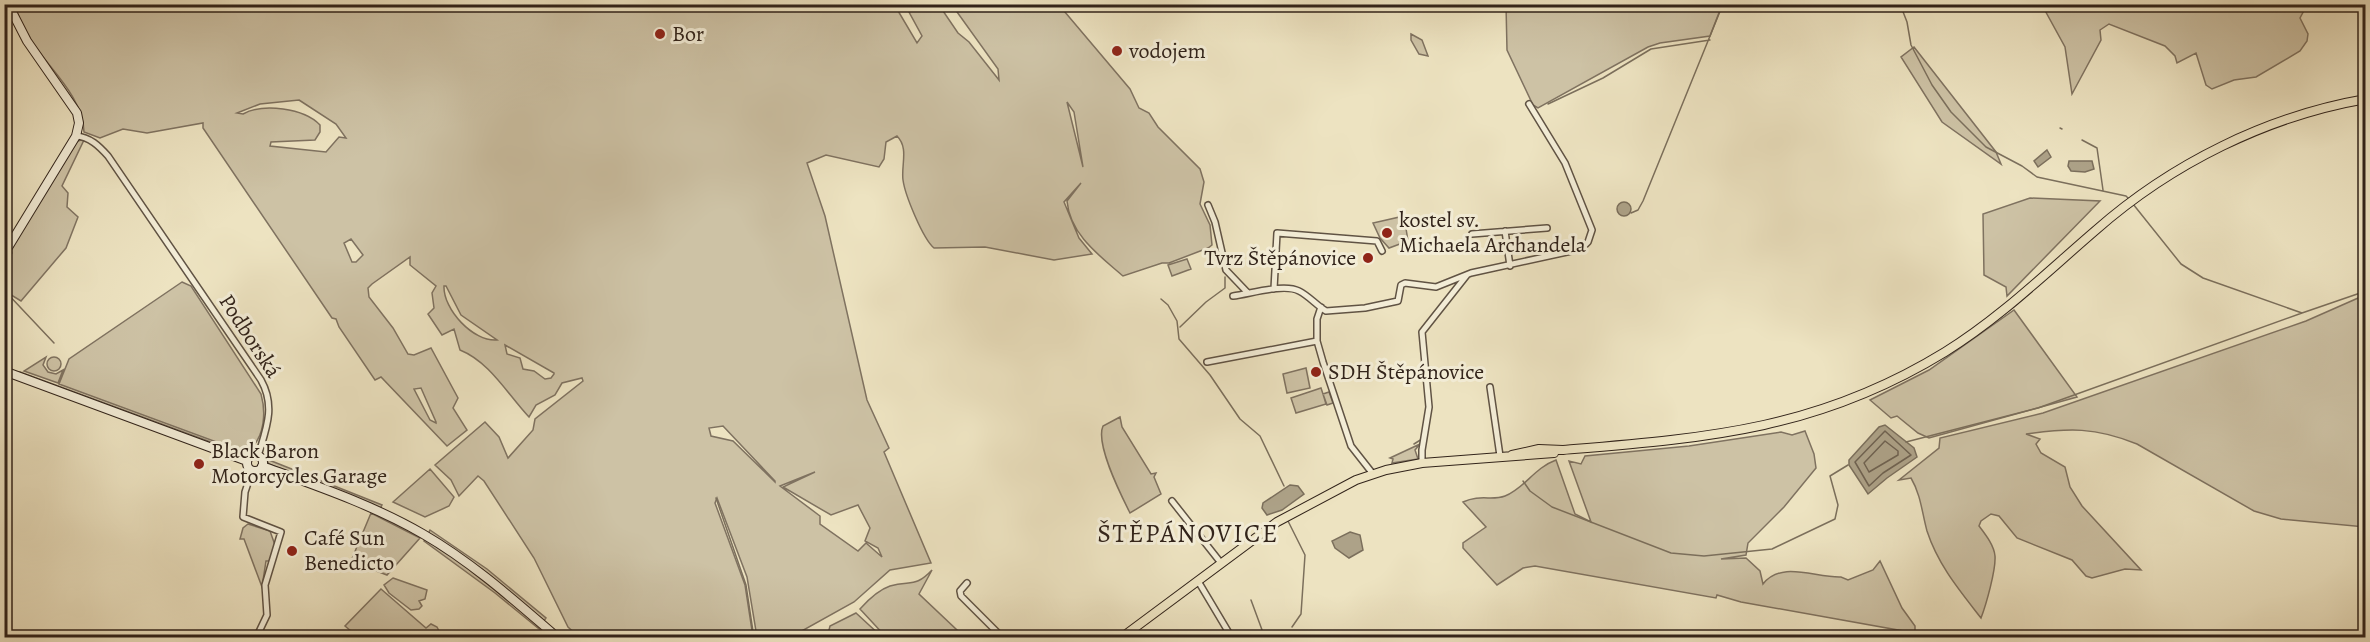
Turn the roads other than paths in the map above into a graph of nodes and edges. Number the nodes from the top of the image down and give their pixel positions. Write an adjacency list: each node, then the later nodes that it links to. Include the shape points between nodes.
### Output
1 (8, 4): 4 (main road, via 27,40 77,113)
2 (2366, 99): 22 (main road, via 2261,129 2200,156 2097,228 1971,335 1913,371 1864,394 1807,415 1737,432 1538,456)
3 (1529, 104): 11 (street, via 1565,163 1592,230 1581,249)
4 (76, 136): 10 (main road); 21 (street, Podborská, via 98,144 108,156 261,380 270,414)
5 (1208, 205): 14 (street, via 1226,270)
6 (1547, 228): 7 (street)
7 (1505, 231): 8 (street); 11 (street)
8 (1472, 234)
9 (1382, 251): 13 (street, via 1376,241 1277,233)
10 (4, 254)
11 (1510, 266): 12 (street)
12 (1468, 274): 16 (street, via 1436,287 1403,283 1396,302 1339,311); 24 (street, via 1422,333 1429,407)
13 (1274, 289): 14 (street); 16 (street, via 1298,290)
14 (1247, 292): 15 (street)
15 (1233, 296)
16 (1321, 307): 17 (street)
17 (1317, 341): 18 (street); 27 (street, via 1351,446)
18 (1207, 362)
19 (4, 371): 23 (main road)
20 (1490, 387): 22 (street)
21 (258, 456): 23 (main road); 25 (main road)
22 (1500, 456): 24 (main road)
23 (247, 461): 26 (main road)
24 (1422, 463): 27 (main road)
25 (262, 466): 26 (main road, via 259,471); 33 (main road, via 364,505 425,535 491,580)
26 (252, 471): 32 (street, via 243,517 282,532 265,585 267,615)
27 (1373, 474): 29 (main road, via 1296,511)
28 (1172, 501): 29 (street)
29 (1221, 563): 30 (main road)
30 (1198, 581): 35 (main road); 36 (street)
31 (967, 583): 34 (street, via 960,591 961,596)
32 (256, 638)
33 (558, 638)
34 (1003, 638)
35 (1120, 638)
36 (1232, 638)

